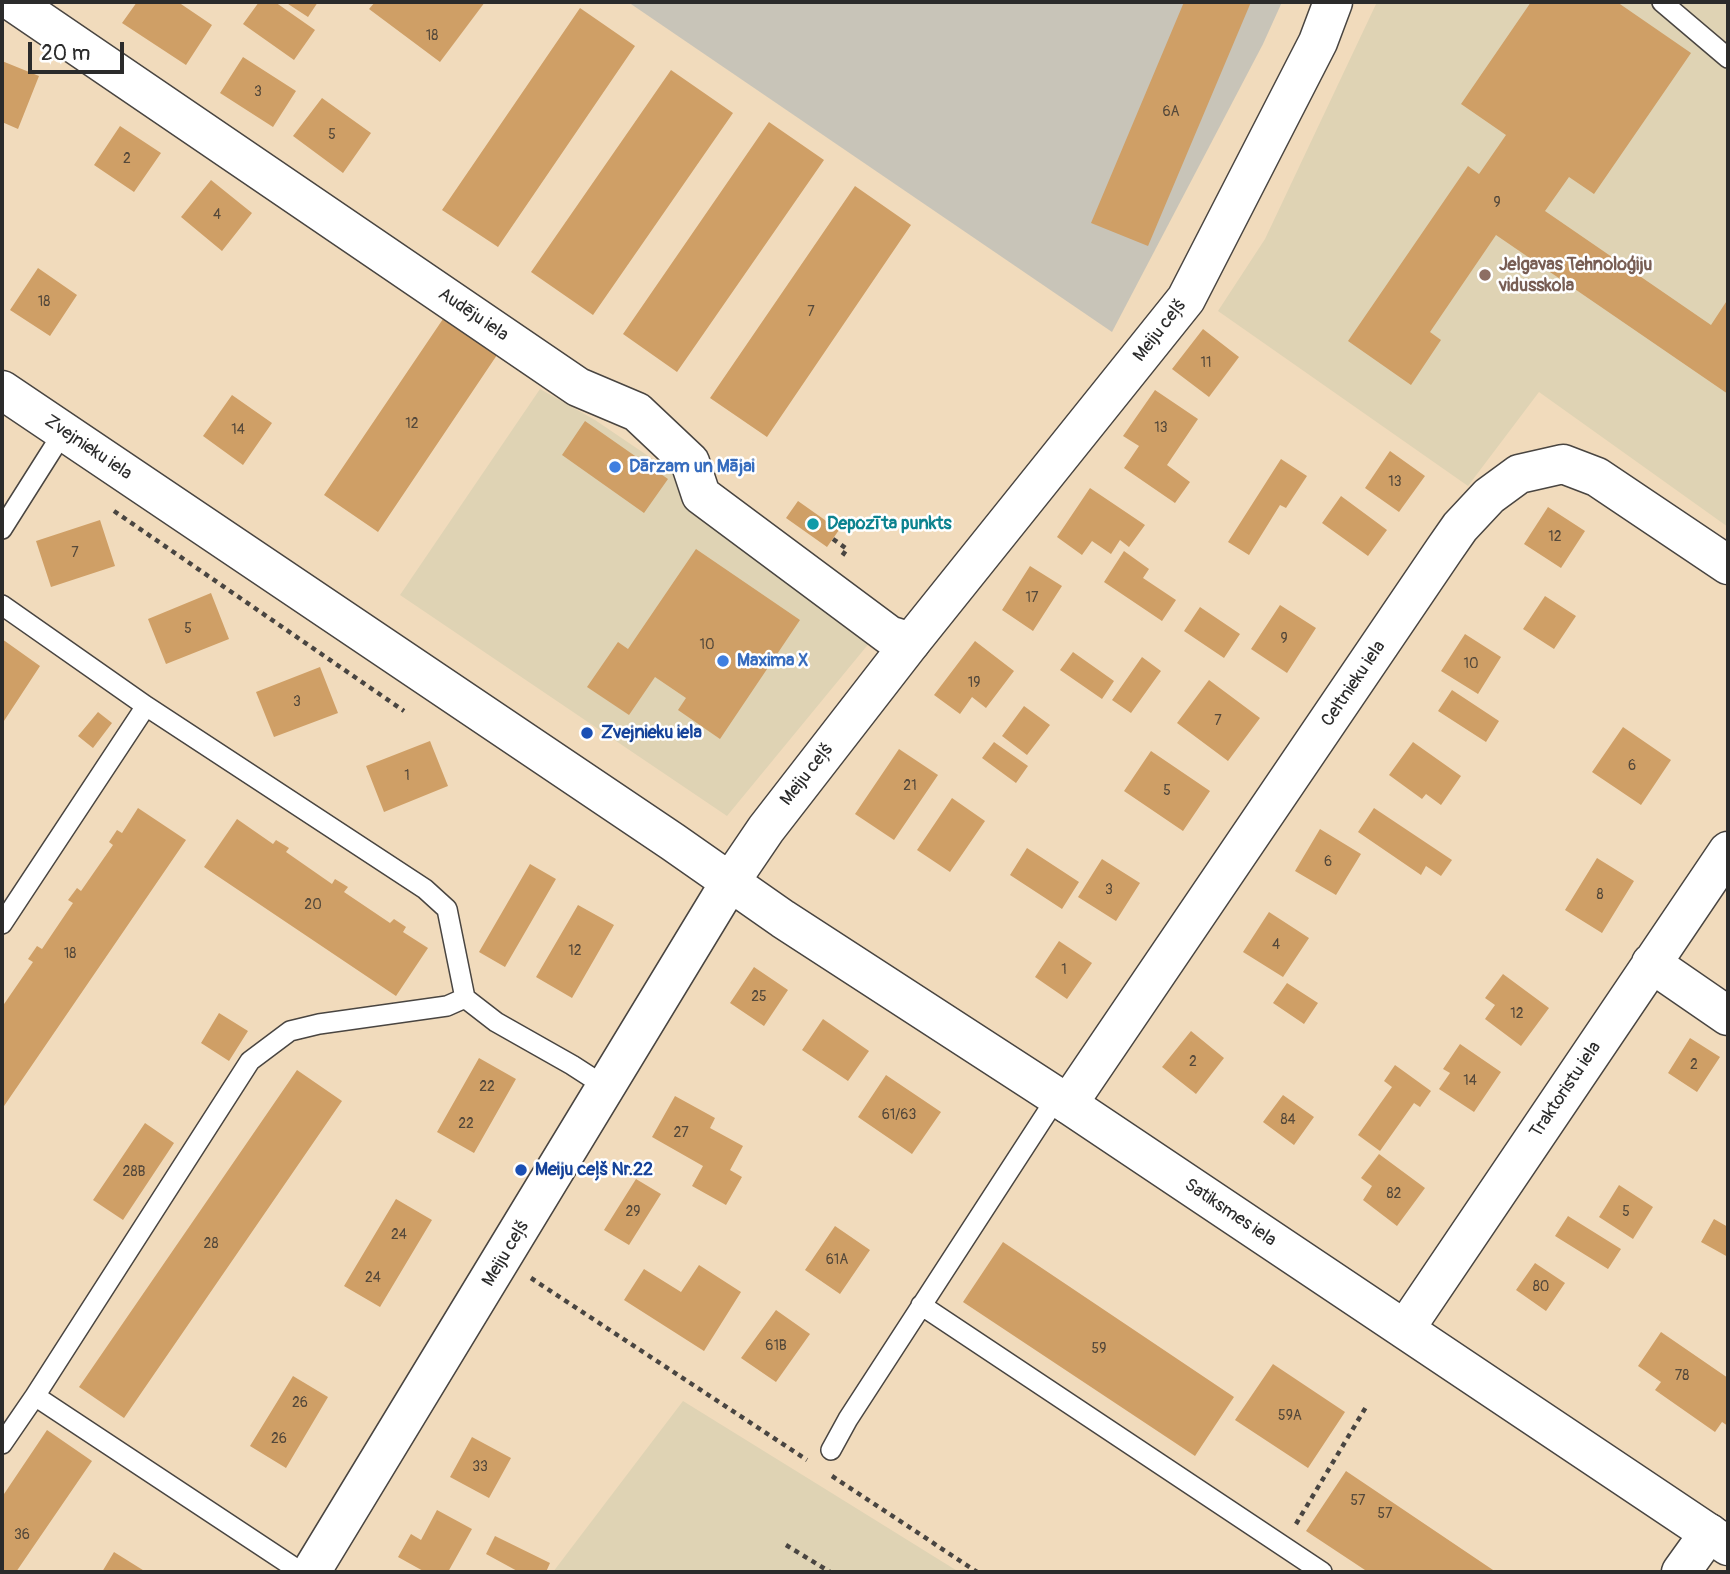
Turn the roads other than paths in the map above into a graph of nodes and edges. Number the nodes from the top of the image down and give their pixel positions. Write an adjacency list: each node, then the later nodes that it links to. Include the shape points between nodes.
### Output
1 (13, 2): 10 (street, Audēju iela, via 578,387 637,412 690,462 701,495 889,635)
2 (1333, 2): 10 (street, Meiju ceļš, via 1318,42 1186,299)
3 (1662, 2): 4 (lane)
4 (1728, 58)
5 (2, 390): 6 (street, Zvejnieku iela)
6 (64, 431): 7 (lane); 13 (street, Zvejnieku iela)
7 (2, 529)
8 (1728, 565): 19 (street, Celtnieku iela, via 1597,477 1563,464 1519,474 1489,496 1460,527)
9 (2, 605): 11 (lane)
10 (911, 642): 13 (street, Meiju ceļš)
11 (146, 706): 14 (lane); 16 (lane, via 425,889 447,909)
12 (1728, 851): 15 (street, Traktoristu iela)
13 (730, 882): 18 (street, Meiju ceļš); 19 (street, Satiksmes iela)
14 (2, 924)
15 (1651, 963): 17 (street); 21 (street, Traktoristu iela)
16 (465, 998): 18 (lane, via 496,1023); 22 (lane, via 447,1006 290,1031 250,1061)
17 (1728, 1016)
18 (606, 1087): 27 (street, Meiju ceļš)
19 (1062, 1101): 20 (lane); 21 (street, Satiksmes iela)
20 (921, 1306): 24 (lane); 28 (lane)
21 (1405, 1329): 25 (street, Satiksmes iela)
22 (35, 1396): 23 (lane); 26 (lane)
23 (2, 1444)
24 (831, 1450)
25 (1718, 1540): 29 (street)
26 (301, 1572)
27 (311, 1572)
28 (1322, 1572)
29 (1681, 1572)

